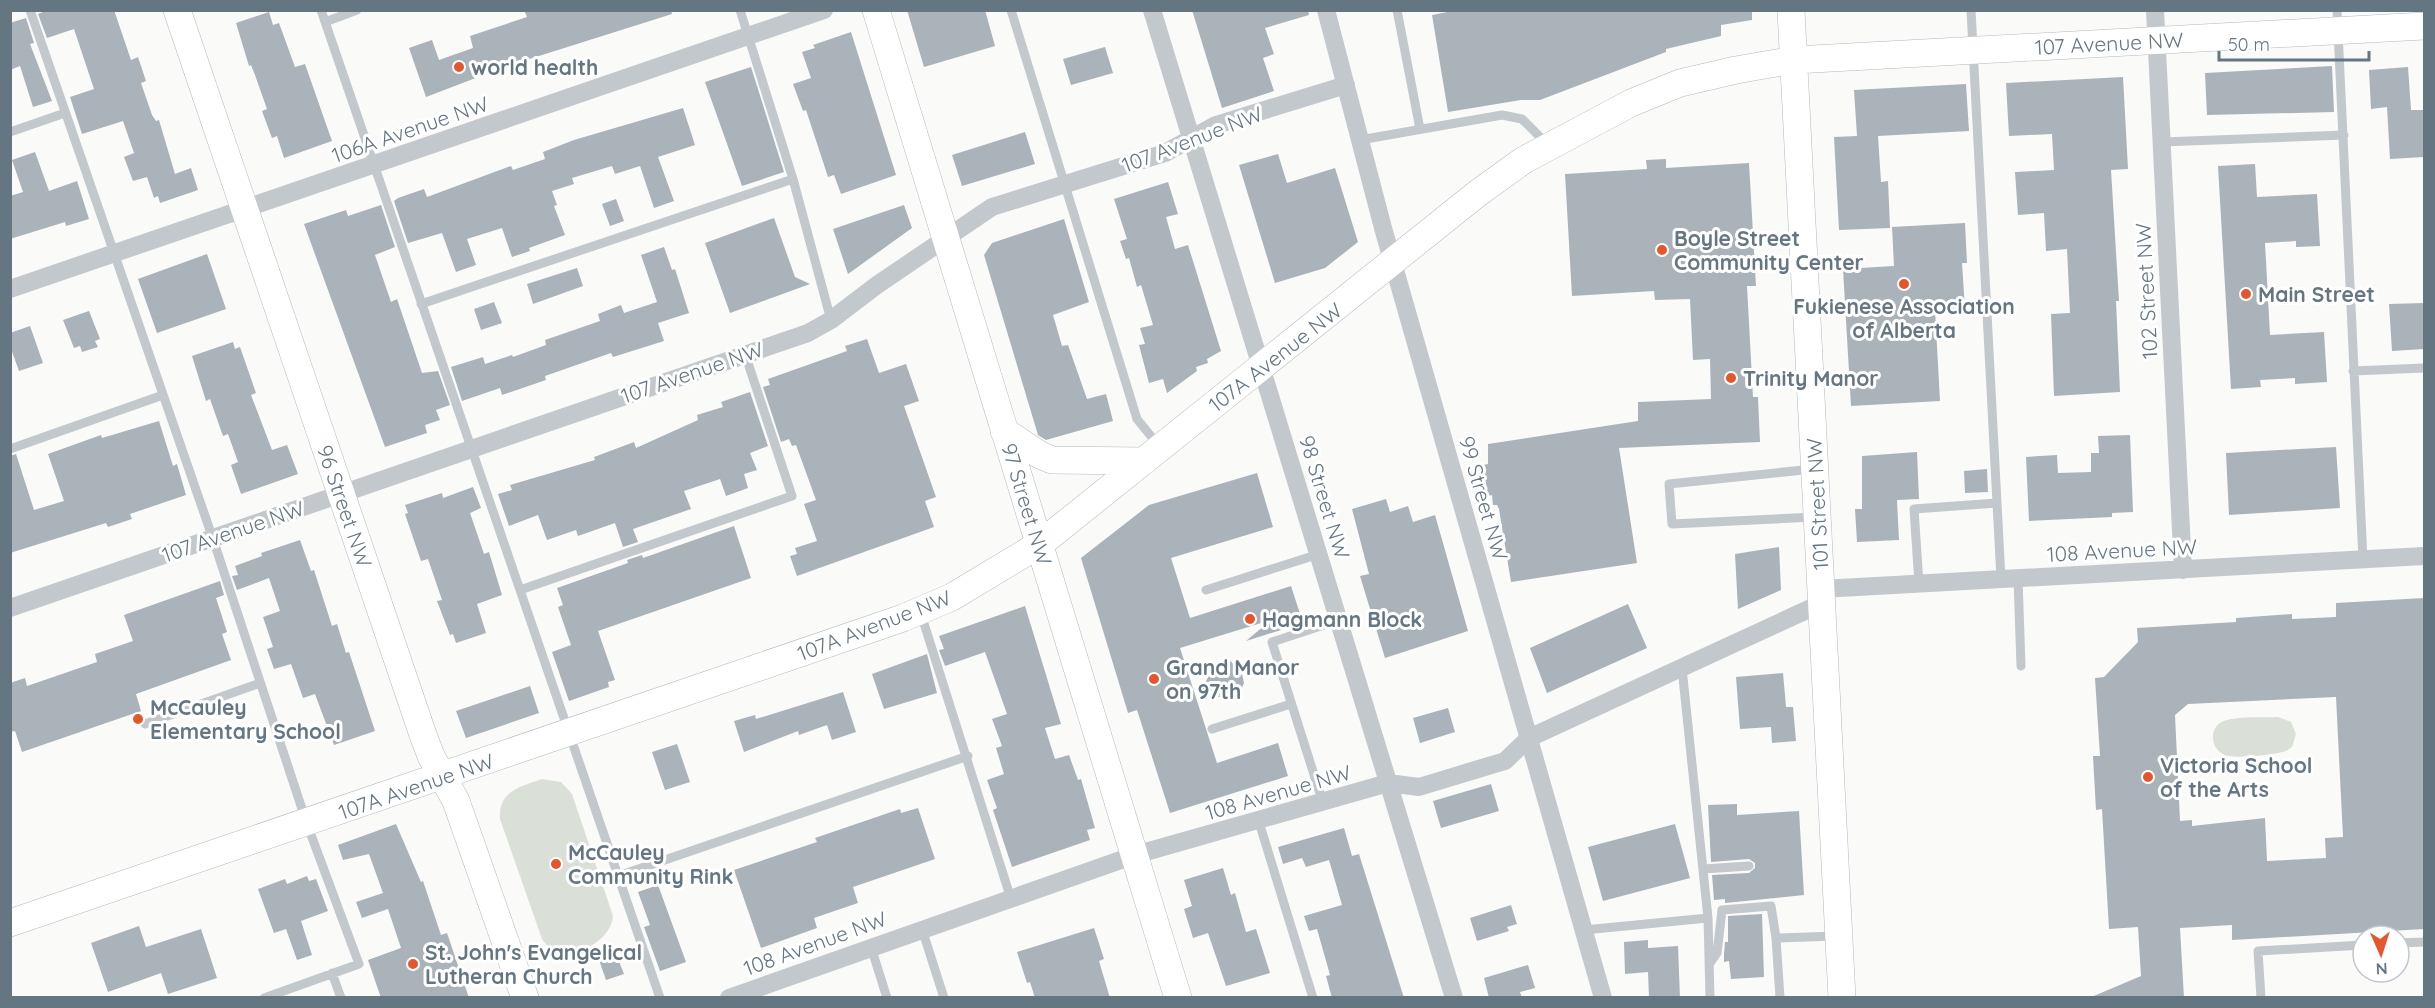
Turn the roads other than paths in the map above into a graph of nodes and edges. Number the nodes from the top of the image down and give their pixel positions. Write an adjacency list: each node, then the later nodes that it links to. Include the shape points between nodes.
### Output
1 (30, 10): 23 (lane)
2 (177, 10): 34 (main road, 96 Street NW)
3 (321, 10): 16 (lane)
4 (357, 10): 16 (lane)
5 (740, 10): 18 (lane)
6 (825, 10): 18 (street, 106A Avenue NW)
7 (876, 10): 35 (main road, 97 Street NW)
8 (1011, 10): 33 (lane)
9 (1152, 10): 27 (street, 98 Street NW)
10 (1326, 10): 22 (street, 99 Street NW)
11 (1397, 10): 24 (lane)
12 (1791, 10): 21 (main road, 101 Street NW)
13 (1971, 10): 20 (lane)
14 (2155, 10): 19 (street, 102 Street NW)
15 (2337, 21): 17 (main road, 107 Avenue NW); 19 (main road, 107 Avenue NW); 26 (lane)
16 (324, 22): 31 (lane)
17 (2424, 26)
18 (748, 36): 31 (street, 106A Avenue NW); 32 (lane)
19 (2157, 40): 20 (main road, 107 Avenue NW); 29 (street, 102 Street NW)
20 (1973, 50): 21 (main road, 107 Avenue NW); 52 (lane)
21 (1794, 60): 30 (main road, 107A Avenue NW, via 1680,83 1631,103); 50 (main road, 101 Street NW)
22 (1346, 85): 27 (street, 107 Avenue NW, via 1216,125); 28 (street, 99 Street NW)
23 (65, 113): 25 (lane); 36 (lane)
24 (1420, 129): 28 (lane); 30 (lane, via 1513,116 1522,119)
25 (10, 132)
26 (2344, 135): 29 (lane); 44 (lane)
27 (1191, 138): 33 (street, 107 Avenue NW, via 1165,153); 42 (street, 98 Street NW)
28 (1360, 140): 37 (street, 99 Street NW)
29 (2162, 142): 59 (street, 102 Street NW)
30 (1549, 146): 37 (main road, 107A Avenue NW, via 1478,193)
31 (373, 166): 34 (street, 106A Avenue NW); 39 (lane)
32 (793, 179): 39 (lane); 40 (lane)
33 (1063, 185): 35 (street, 107 Avenue NW, via 992,207); 49 (lane, via 1137,419)
34 (243, 210): 36 (street, 106A Avenue NW); 51 (main road, 96 Street NW)
35 (946, 238): 40 (street, 107 Avenue NW); 46 (main road, 97 Street NW)
36 (114, 254): 38 (street, 106A Avenue NW); 45 (lane)
37 (1393, 263): 42 (main road, 107A Avenue NW); 75 (street, 99 Street NW)
38 (10, 289)
39 (421, 304): 47 (lane)
40 (831, 320): 41 (street, 107 Avenue NW, via 808,333)
41 (745, 354): 47 (street, 107 Avenue NW); 62 (lane, via 792,496)
42 (1261, 368): 49 (main road, 107A Avenue NW); 56 (street, 98 Street NW)
43 (2424, 368): 44 (lane)
44 (2354, 371): 58 (lane)
45 (163, 394): 48 (lane); 54 (lane)
46 (1004, 431): 49 (main road, via 1052,460); 55 (main road, 97 Street NW)
47 (471, 448): 51 (street, 107 Avenue NW); 62 (lane)
48 (10, 449)
49 (1152, 454): 55 (main road, 107A Avenue NW)
50 (1816, 469): 53 (main road, 101 Street NW); 53 (lane, via 1669,484 1672,524)
51 (340, 493): 54 (street, 107 Avenue NW); 77 (main road, 96 Street NW, via 422,732)
52 (1997, 503): 60 (lane); 61 (lane, via 1914,509)
53 (1818, 516): 64 (main road, 101 Street NW)
54 (213, 539): 65 (street, 107 Avenue NW); 70 (lane)
55 (1040, 544): 66 (main road, 107A Avenue NW, via 952,597); 82 (main road, 97 Street NW)
56 (1319, 554): 63 (lane); 67 (street, 98 Street NW)
57 (2424, 556): 58 (street, 108 Avenue NW)
58 (2363, 560): 59 (street, 108 Avenue NW)
59 (2182, 570): 60 (street, 108 Avenue NW)
60 (2009, 579): 61 (street, 108 Avenue NW); 68 (lane)
61 (1919, 584): 64 (street, 108 Avenue NW)
62 (520, 590): 74 (lane)
63 (1206, 590)
64 (1822, 596): 69 (street, 108 Avenue NW); 91 (main road, 101 Street NW)
65 (10, 608)
66 (920, 611): 74 (main road, 107A Avenue NW); 76 (lane)
67 (1339, 620): 71 (lane, via 1272,642); 78 (street, 98 Street NW)
68 (2022, 666)
69 (1682, 668): 75 (street, 108 Avenue NW); 84 (lane)
70 (260, 683): 72 (lane); 81 (lane)
71 (1291, 704): 73 (lane); 79 (lane)
72 (146, 724)
73 (1212, 729)
74 (568, 733): 77 (main road, 107A Avenue NW); 85 (lane)
75 (1529, 738): 78 (street, 108 Avenue NW, via 1505,761 1419,787); 90 (street, 99 Street NW)
76 (968, 756): 85 (lane); 86 (lane)
77 (442, 777): 81 (main road, 107A Avenue NW); 99 (main road, 96 Street NW, via 464,820)
78 (1388, 783): 79 (street, 108 Avenue NW); 106 (street, 98 Street NW)
79 (1323, 803): 80 (street, 108 Avenue NW)
80 (1259, 822): 82 (street, 108 Avenue NW); 105 (lane)
81 (307, 824): 88 (main road, 107A Avenue NW); 96 (lane, via 359,964)
82 (1135, 855): 86 (street, 108 Avenue NW); 104 (main road, 97 Street NW)
83 (1749, 866): 84 (lane)
84 (1703, 869): 87 (lane)
85 (618, 876): 100 (lane)
86 (1011, 899): 89 (street, 108 Avenue NW)
87 (1708, 918): 90 (lane); 95 (lane)
88 (10, 923)
89 (921, 928): 93 (street, 108 Avenue NW); 103 (lane)
90 (1584, 930): 107 (street, 99 Street NW)
91 (1839, 935): 92 (lane); 110 (main road, 101 Street NW)
92 (1776, 938): 95 (lane, via 1771,906 1722,910 1717,953); 109 (lane)
93 (871, 946): 101 (street, 108 Avenue NW); 102 (lane)
94 (2351, 946): 111 (lane, via 2258,951)
95 (1710, 964): 108 (lane)
96 (332, 973): 97 (lane); 98 (lane)
97 (264, 998)
98 (341, 998)
99 (525, 998)
100 (660, 998)
101 (729, 998)
102 (887, 998)
103 (944, 998)
104 (1178, 998)
105 (1313, 998)
106 (1454, 998)
107 (1603, 998)
108 (1710, 998)
109 (1780, 998)
110 (1842, 998)
111 (2261, 998)

